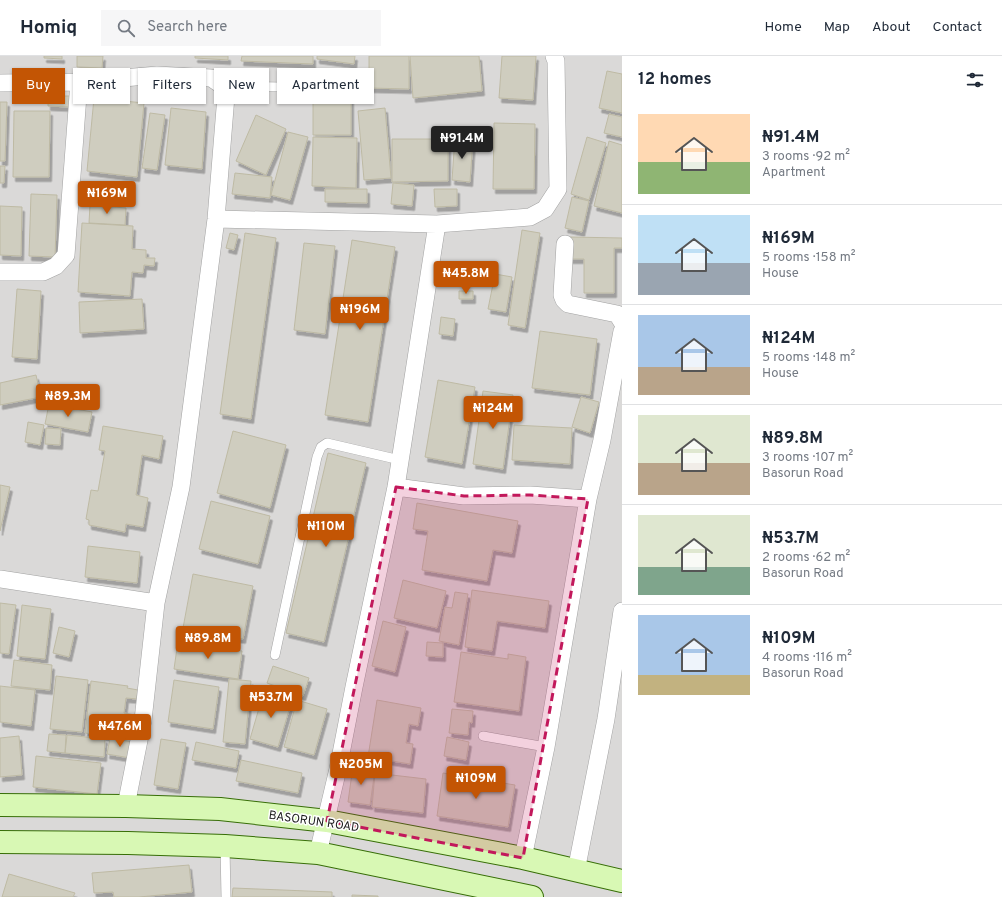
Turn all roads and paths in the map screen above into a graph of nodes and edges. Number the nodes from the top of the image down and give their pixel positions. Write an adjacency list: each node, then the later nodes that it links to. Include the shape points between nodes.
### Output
1 (554, 56): 9 (street, via 558,189 546,209 530,217)
2 (130, 77): 3 (street, via 157,75)
3 (214, 80)
4 (73, 82): 5 (street)
5 (0, 83)
6 (77, 104): 11 (street, via 66,255 56,266 43,272)
7 (225, 104): 8 (street)
8 (216, 219): 9 (street); 18 (street, via 181,487)
9 (437, 224): 14 (street)
10 (565, 244): 12 (street, via 562,295 564,300 568,304 617,314)
11 (0, 272)
12 (622, 322)
13 (622, 331): 16 (street, via 602,440)
14 (400, 460): 15 (street); 20 (lane, via 328,443 321,447)
15 (396, 487): 16 (street, via 464,496 530,495); 25 (street)
16 (588, 499): 22 (street)
17 (0, 579): 18 (street)
18 (156, 603): 24 (street, via 143,720)
19 (622, 611): 30 (street, via 606,719)
20 (275, 656)
21 (484, 736): 22 (lane)
22 (546, 747): 29 (street)
23 (0, 806): 24 (main road, BASORUN ROAD)
24 (126, 806): 25 (main road, BASORUN ROAD, via 220,809)
25 (327, 820): 28 (street); 29 (main road, BASORUN ROAD)
26 (0, 842): 27 (main road)
27 (225, 846): 28 (main road); 32 (lane)
28 (318, 853): 33 (main road)
29 (523, 858): 30 (main road, BASORUN ROAD)
30 (576, 870): 31 (main road, BASORUN ROAD)
31 (622, 881)
32 (226, 897)
33 (532, 897)

